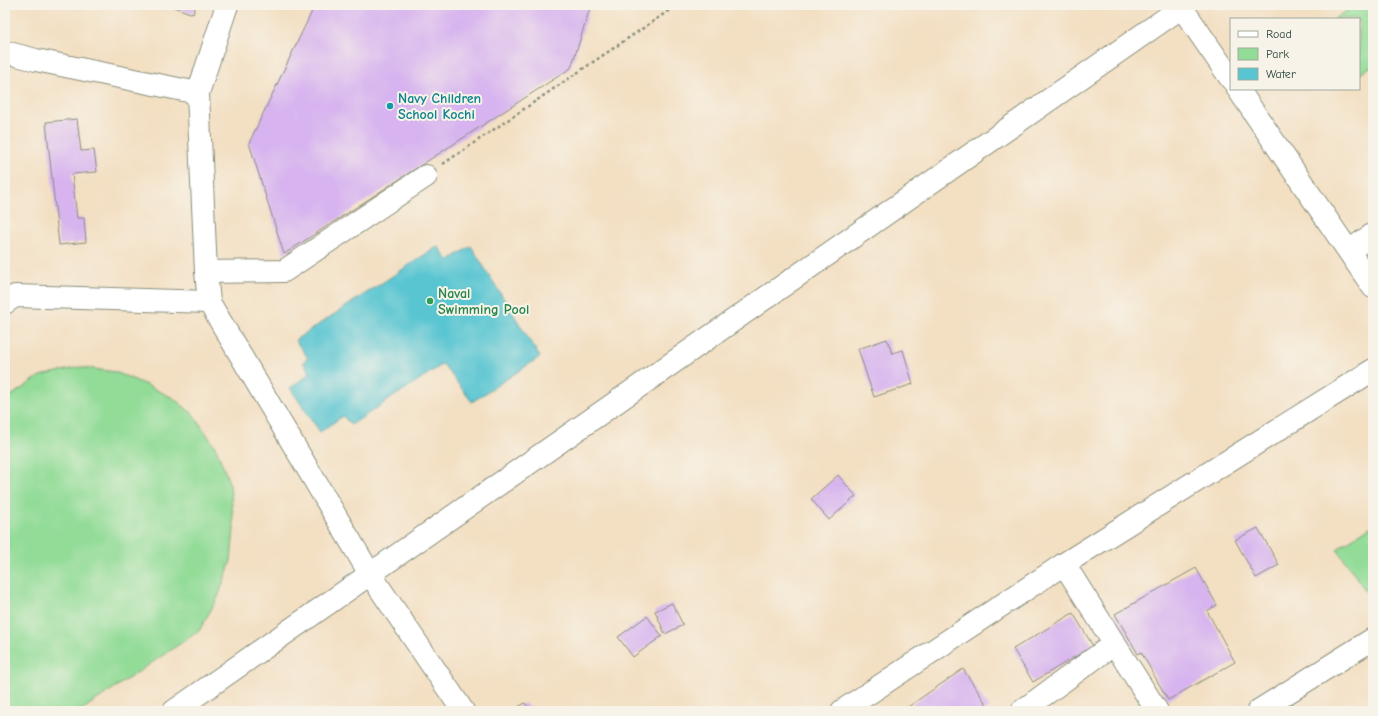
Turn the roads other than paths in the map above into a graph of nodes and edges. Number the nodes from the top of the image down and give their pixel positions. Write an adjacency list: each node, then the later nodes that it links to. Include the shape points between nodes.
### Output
1 (227, 5): 6 (street)
2 (1182, 6): 4 (street); 16 (street)
3 (5, 52): 6 (street)
4 (1230, 78)
5 (1239, 90): 9 (street)
6 (198, 93): 10 (street)
7 (426, 176): 10 (street, via 284,271)
8 (1373, 234): 9 (street)
9 (1348, 251): 11 (street)
10 (206, 272): 12 (street)
11 (1373, 287)
12 (209, 302): 13 (street, via 16,296); 16 (street)
13 (5, 303)
14 (1373, 370): 15 (street)
15 (1064, 564): 18 (street); 21 (street)
16 (370, 574): 19 (street); 20 (street)
17 (1373, 639): 24 (street)
18 (1114, 644): 22 (street); 23 (street)
19 (174, 711)
20 (463, 711)
21 (842, 711)
22 (1022, 711)
23 (1156, 711)
24 (1258, 711)

